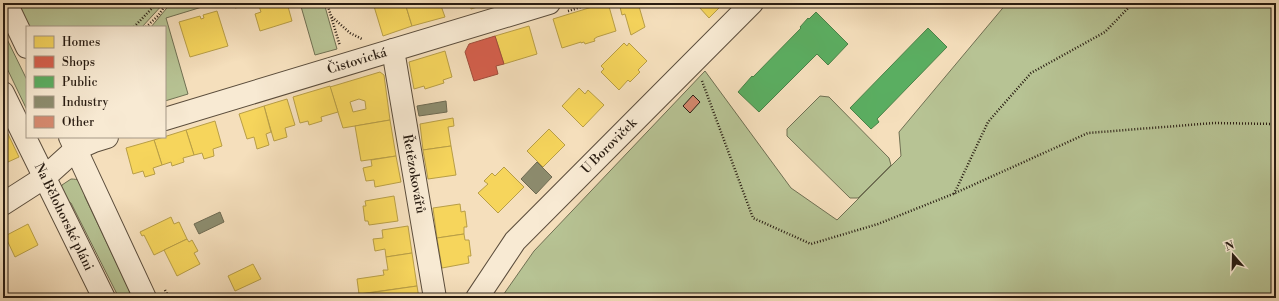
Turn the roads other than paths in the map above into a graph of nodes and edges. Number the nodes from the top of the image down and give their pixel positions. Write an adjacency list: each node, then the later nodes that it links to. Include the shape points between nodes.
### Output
1 (6, 3): 4 (street)
2 (752, 3): 15 (street, U Boroviček, via 515,241)
3 (557, 8): 5 (street, Čistovická)
4 (26, 45)
5 (393, 50): 7 (street, Čistovická); 14 (street, Řetězokovářů)
6 (3, 93): 10 (street, Na Bělohorské pláni)
7 (166, 119)
8 (104, 138): 9 (street)
9 (73, 143): 10 (street); 13 (street)
10 (45, 177): 11 (street); 12 (street, Na Bělohorské pláni)
11 (3, 204)
12 (104, 298)
13 (145, 298)
14 (436, 298)
15 (477, 298)

